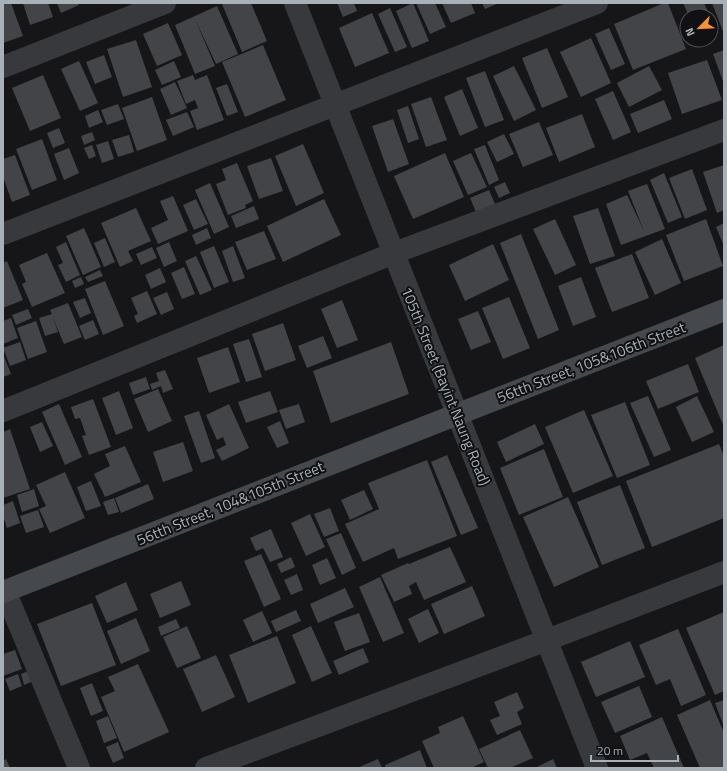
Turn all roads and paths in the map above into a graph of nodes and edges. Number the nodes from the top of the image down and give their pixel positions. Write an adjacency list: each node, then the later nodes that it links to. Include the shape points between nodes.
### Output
1 (165, 3): 4 (street)
2 (295, 3): 5 (street, 105th Street (Bayint Naung Road))
3 (597, 3): 5 (street)
4 (3, 67)
5 (336, 105): 7 (street); 8 (street, 105th Street (Bayint Naung Road))
6 (724, 130): 8 (street)
7 (3, 234)
8 (394, 254): 10 (street); 11 (street, 105th Street (Bayint Naung Road))
9 (724, 310): 11 (street, 56tth Street, 105&106th Street)
10 (3, 411)
11 (457, 413): 13 (street, 56tth Street, 104&105th Street); 14 (street, 105th Street (Bayint Naung Road))
12 (724, 572): 14 (street)
13 (4, 592): 15 (street)
14 (547, 640): 16 (street); 17 (street, 105th Street (Bayint Naung Road))
15 (79, 768)
16 (206, 768)
17 (597, 768)

